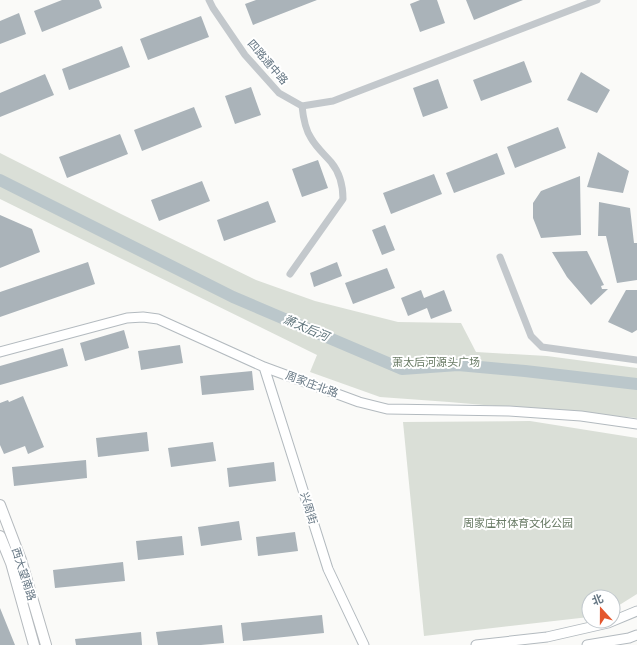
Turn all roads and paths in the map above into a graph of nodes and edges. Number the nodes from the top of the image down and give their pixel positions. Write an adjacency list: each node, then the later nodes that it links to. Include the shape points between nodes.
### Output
1 (209, 0): 3 (street, 四路通中路, via 245,55 279,93)
2 (597, 0): 3 (street, via 333,101)
3 (302, 106): 5 (street, via 310,138 340,176 343,199)
4 (500, 258): 7 (street, via 531,336 542,347)
5 (290, 274)
6 (0, 352): 8 (street, 周家庄北路, via 126,318 143,317 158,319)
7 (637, 360)
8 (264, 367): 9 (street, 周家庄北路, via 359,402 387,409 510,411 581,416); 16 (street, 兴周街, via 328,569)
9 (637, 424)
10 (0, 505): 15 (main road, 西大望南路)
11 (0, 536): 14 (main road, 西大望南路, via 11,563)
12 (637, 610): 17 (street, via 608,623 546,637)
13 (632, 639): 18 (street)
14 (34, 645)
15 (46, 645)
16 (364, 645)
17 (476, 645)
18 (587, 645)

